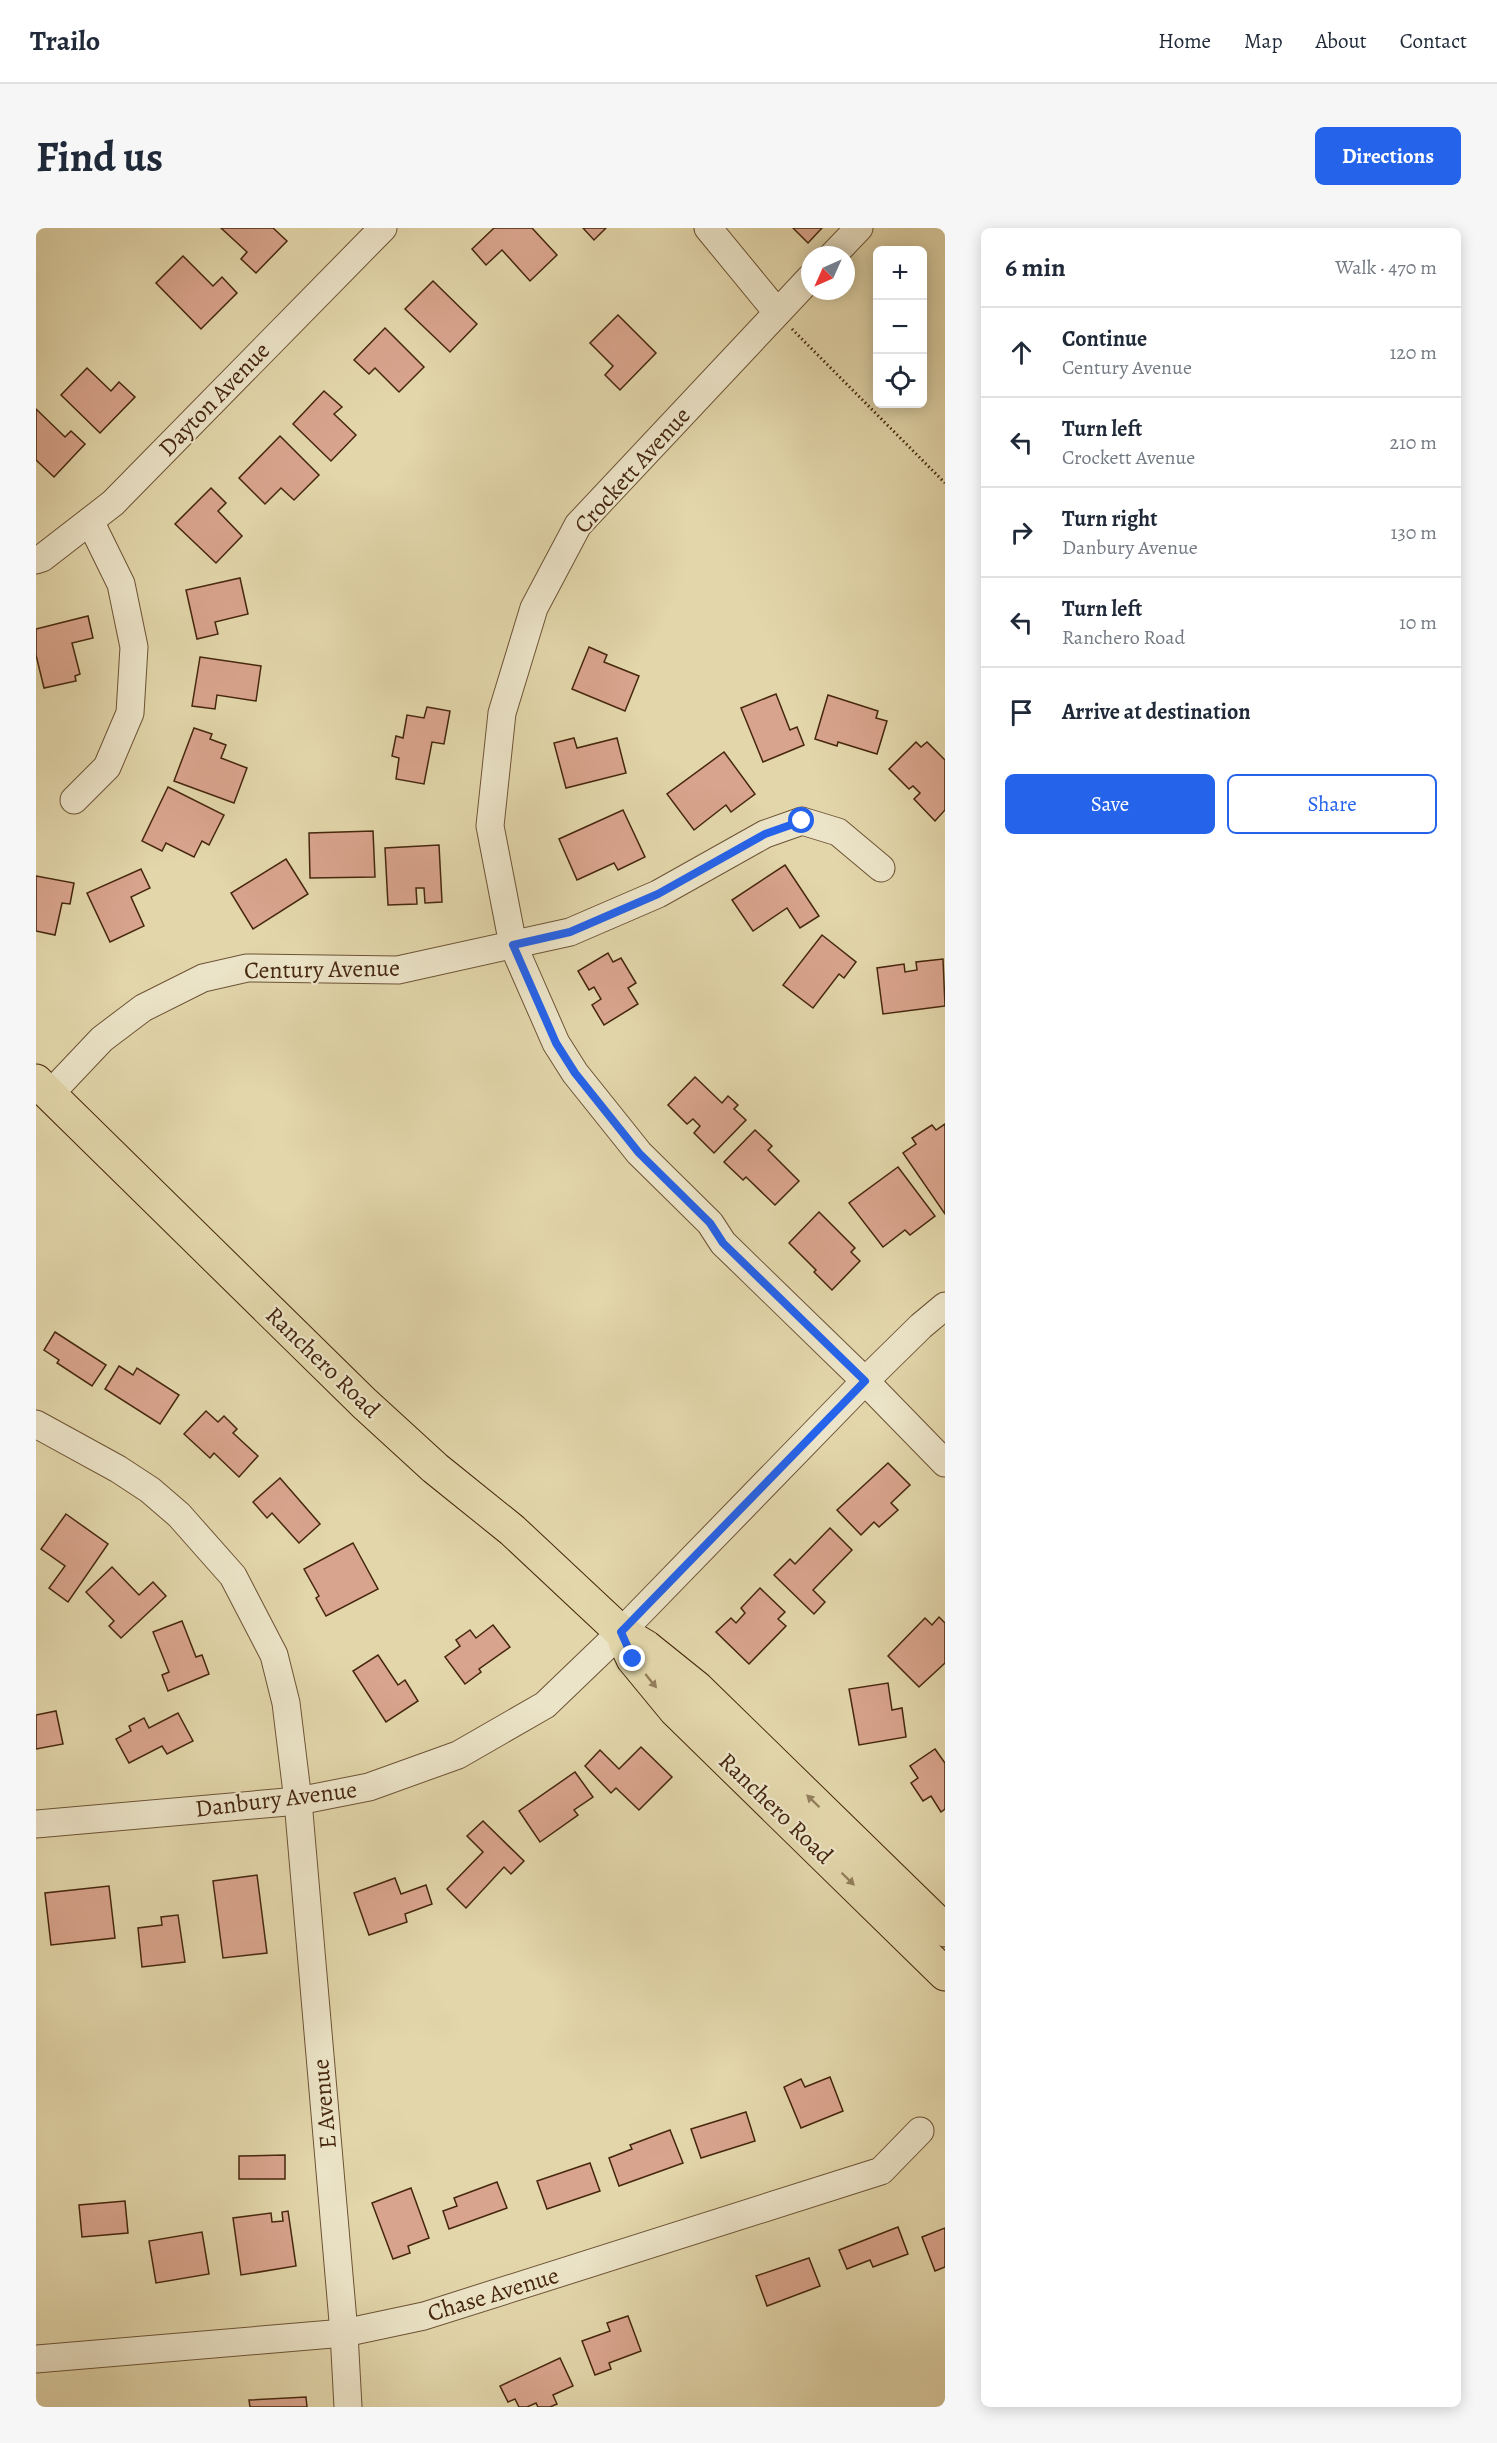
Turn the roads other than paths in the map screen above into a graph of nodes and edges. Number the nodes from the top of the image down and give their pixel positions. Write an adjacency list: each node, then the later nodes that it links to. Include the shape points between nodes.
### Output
1 (383, 228): 7 (street, Dayton Avenue, via 113,503)
2 (708, 228): 6 (street)
3 (860, 228): 4 (street)
4 (842, 246)
5 (801, 287): 6 (street, Crockett Avenue)
6 (777, 312): 11 (street, Crockett Avenue, via 578,525 534,608 501,713 490,826)
7 (90, 521): 8 (street, Dayton Avenue); 9 (street, via 121,584 134,647 130,713 107,767)
8 (36, 560)
9 (74, 800)
10 (880, 868): 11 (street, Century Avenue, via 838,832 802,821 765,834 649,899 570,932)
11 (513, 945): 12 (street, Century Avenue, via 398,970 247,968 203,978 143,1008); 14 (street, Crockett Avenue, via 556,1043 632,1144 710,1223 723,1243)
12 (43, 1088): 17 (main road, Ranchero Road, via 364,1403 435,1468 512,1530)
13 (945, 1306): 14 (street, Danbury Avenue)
14 (865, 1381): 16 (street, Crockett Avenue); 17 (street, Danbury Avenue)
15 (36, 1424): 18 (street, E Avenue, via 150,1490 179,1515 233,1576 274,1655 286,1703)
16 (945, 1463)
17 (621, 1632): 18 (street, Danbury Avenue, via 545,1705 458,1755 369,1787); 20 (main road, Ranchero Road, one-way to 17, via 697,1688); 21 (main road, Ranchero Road, one-way to 21, via 633,1659 675,1710)
18 (298, 1801): 19 (street, Danbury Avenue); 23 (street, E Avenue)
19 (36, 1824)
20 (945, 1930)
21 (945, 1974)
22 (920, 2131): 23 (street, Chase Avenue, via 881,2171 424,2316)
23 (344, 2333): 24 (street, Chase Avenue); 25 (street, E Avenue)
24 (36, 2359)
25 (348, 2407)

